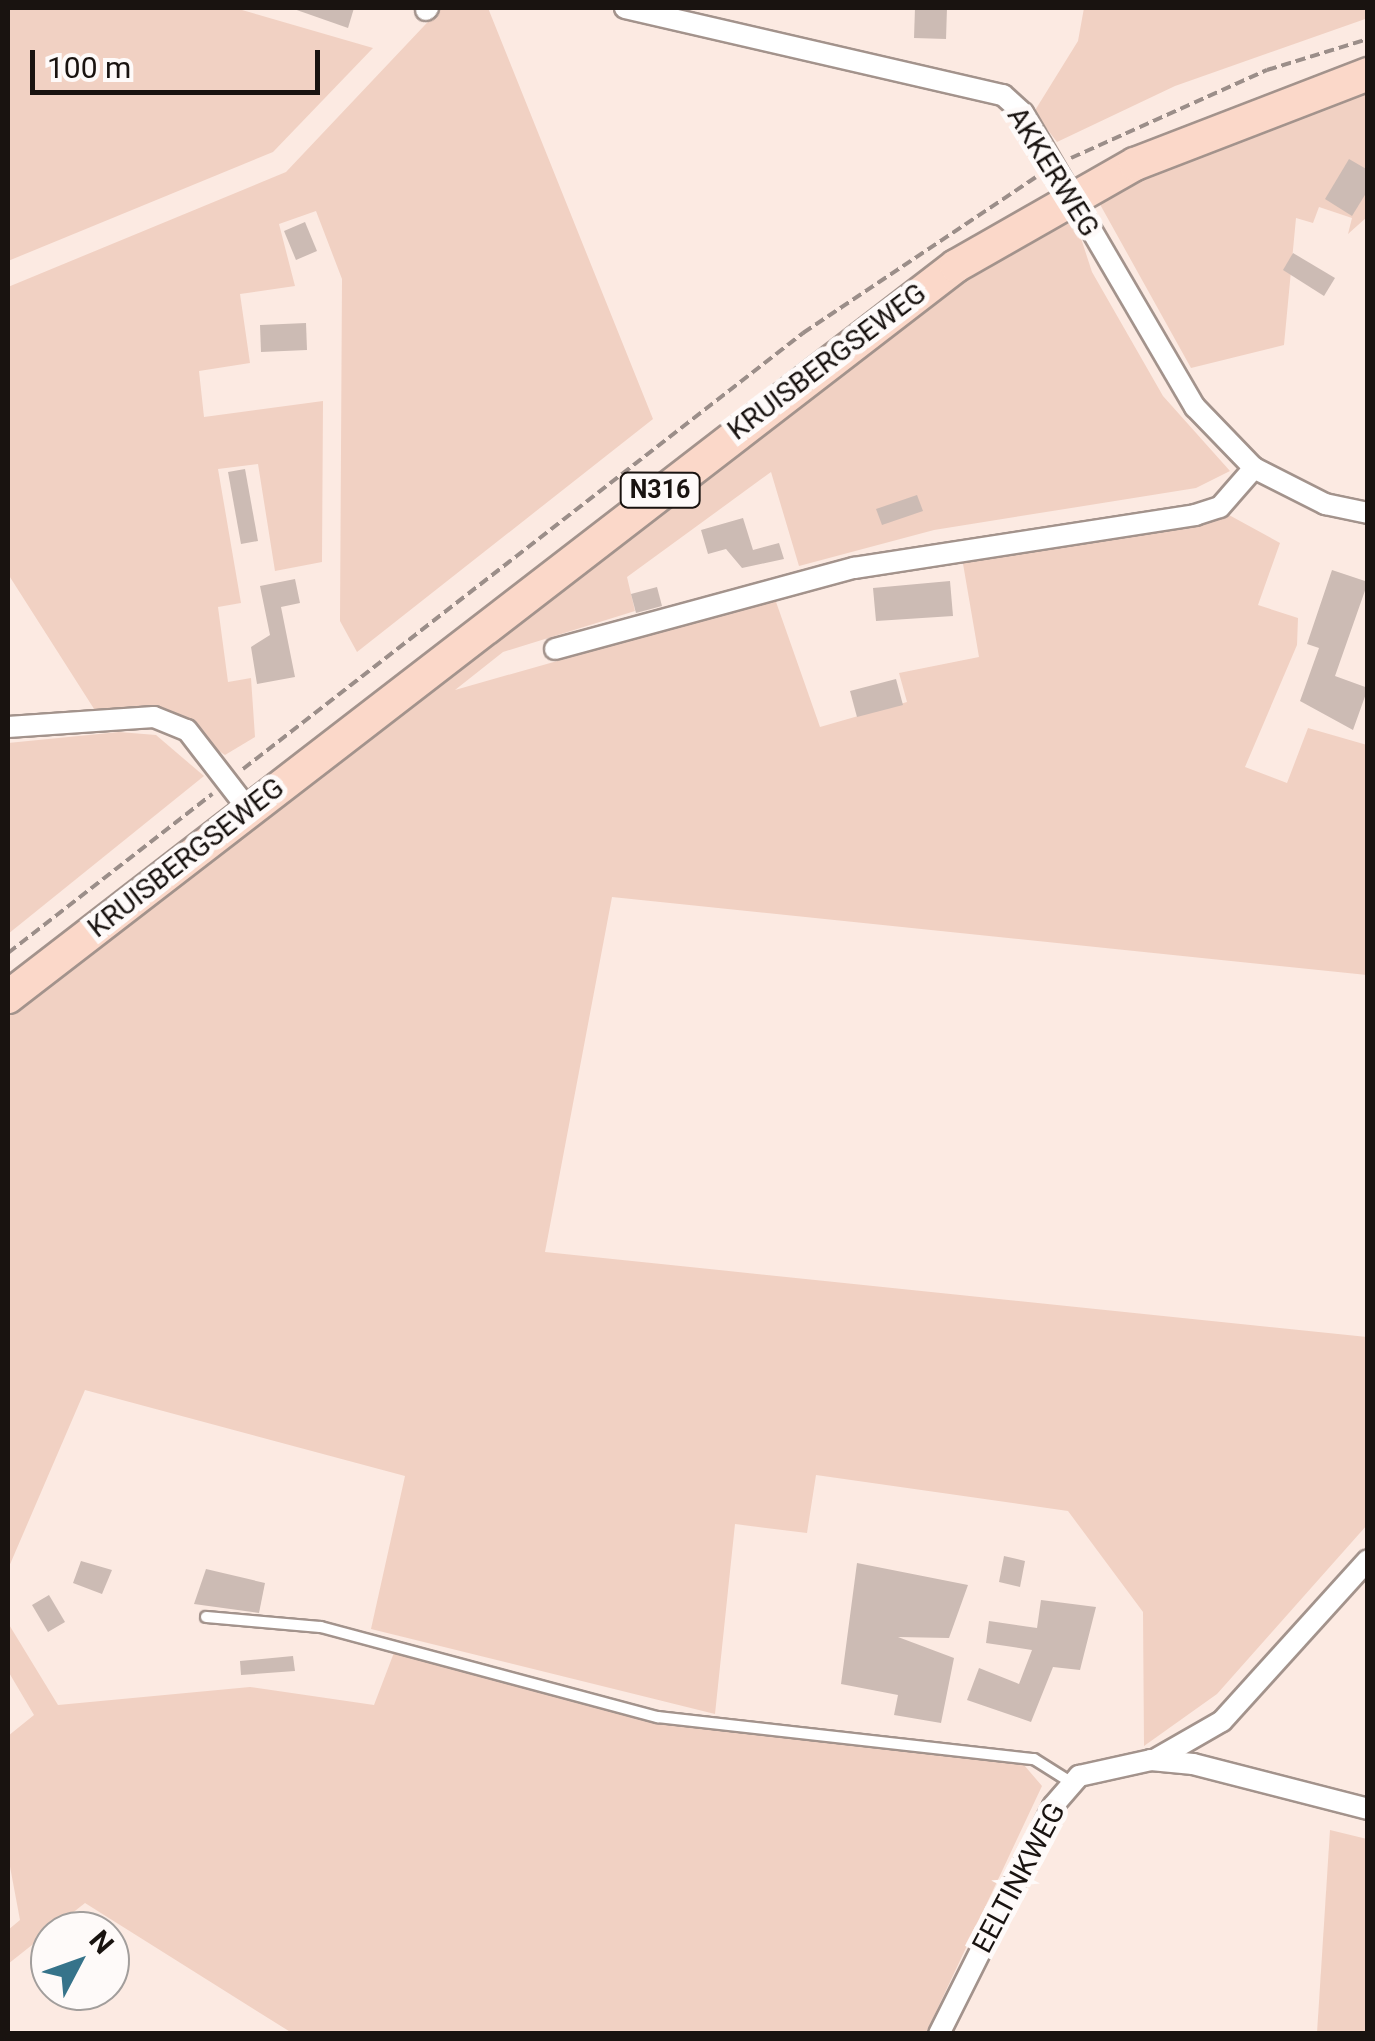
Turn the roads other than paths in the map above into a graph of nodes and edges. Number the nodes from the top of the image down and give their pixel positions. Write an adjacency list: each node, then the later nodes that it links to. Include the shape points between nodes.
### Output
1 (625, 8): 3 (street, AKKERWEG, via 1002,95 1022,113)
2 (1368, 74): 3 (main road, KRUISBERGSEWEG / N316, via 1222,124)
3 (1072, 197): 4 (street, AKKERWEG, via 1195,407); 8 (main road, KRUISBERGSEWEG / N316, via 956,266 836,352)
4 (1254, 468): 5 (street, AKKERWEG, via 1325,504); 6 (street, via 1220,507 1195,515 854,568)
5 (1368, 514)
6 (555, 649)
7 (8, 727): 8 (street, via 154,717 187,730)
8 (248, 809): 9 (main road, KRUISBERGSEWEG / N316)
9 (8, 997)
10 (1368, 1560): 12 (street, via 1222,1720)
11 (206, 1617): 13 (lane, via 320,1628 658,1717 1034,1759)
12 (1151, 1760): 13 (street, EELTINKWEG, via 1101,1767); 14 (street, EELTINKWEG)
13 (1072, 1784): 15 (street, EELTINKWEG, via 1054,1806)
14 (1368, 1809)
15 (939, 2034)

